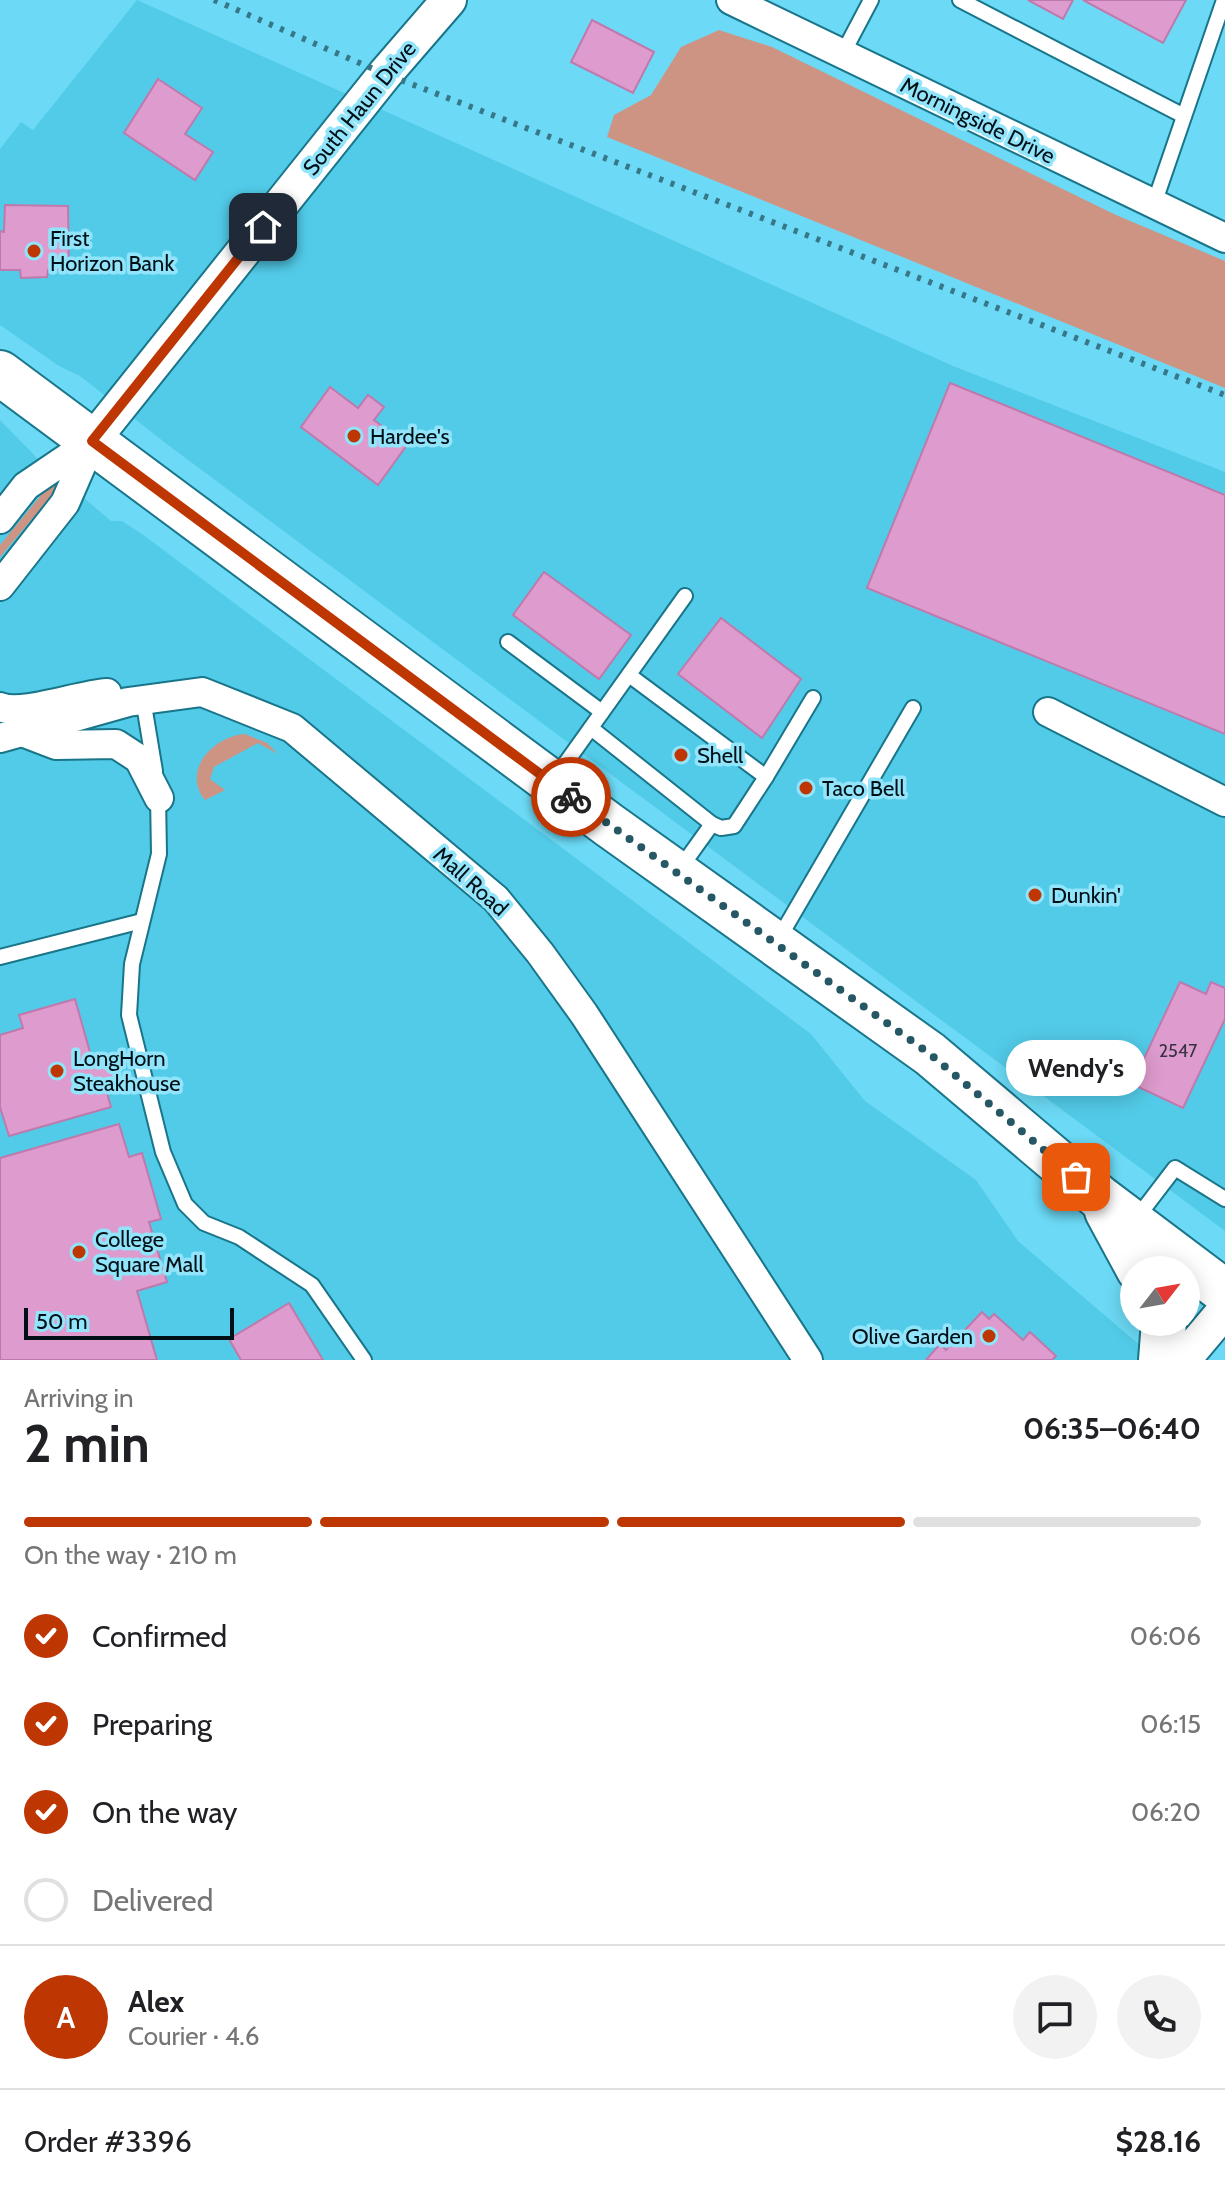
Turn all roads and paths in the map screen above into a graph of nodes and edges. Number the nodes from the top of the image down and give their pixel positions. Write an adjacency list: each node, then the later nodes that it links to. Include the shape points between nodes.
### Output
1 (449, 0): 11 (street, South Haun Drive)
2 (871, 0): 6 (lane)
3 (960, 0): 7 (lane)
4 (1224, 0): 7 (lane)
5 (750, 5): 6 (street, Morningside Drive)
6 (842, 55): 8 (street, Morningside Drive)
7 (1184, 116): 8 (lane)
8 (1154, 204): 9 (street, Morningside Drive)
9 (1225, 238)
10 (0, 373): 11 (main road)
11 (92, 441): 12 (street, South Haun Drive, via 26,486); 13 (street, South Haun Drive, via 65,503); 26 (main road)
12 (0, 519)
13 (0, 586)
14 (685, 596): 16 (lane)
15 (508, 642): 21 (lane)
16 (629, 675): 21 (lane); 25 (lane)
17 (813, 698): 25 (lane)
18 (143, 699): 19 (street, via 107,693 22,711); 24 (street, Mall Road); 27 (lane); 41 (street, Mall Road, via 202,692 292,728 496,899 584,1014)
19 (0, 707)
20 (913, 708): 32 (lane)
21 (602, 712): 23 (lane)
22 (1048, 712): 28 (street)
23 (591, 728): 26 (lane); 29 (lane)
24 (11, 735): 27 (street, via 56,745 116,744 139,759)
25 (766, 777): 29 (lane, via 734,826)
26 (552, 782): 30 (main road)
27 (159, 798): 31 (lane, via 159,854)
28 (1225, 802)
29 (712, 824): 30 (lane)
30 (677, 873): 32 (main road)
31 (142, 921): 33 (lane); 40 (lane, via 132,964 130,1032 163,1152 185,1204 204,1223 239,1237 312,1285)
32 (776, 944): 35 (main road, via 930,1054)
33 (0, 957)
34 (1225, 1199): 35 (lane, via 1175,1168)
35 (1117, 1211): 36 (main road); 37 (main road)
36 (1134, 1256)
37 (1225, 1292)
38 (1225, 1310): 43 (street)
39 (1163, 1336): 42 (main road)
40 (364, 1360)
41 (808, 1360)
42 (1161, 1360)
43 (1183, 1360)

